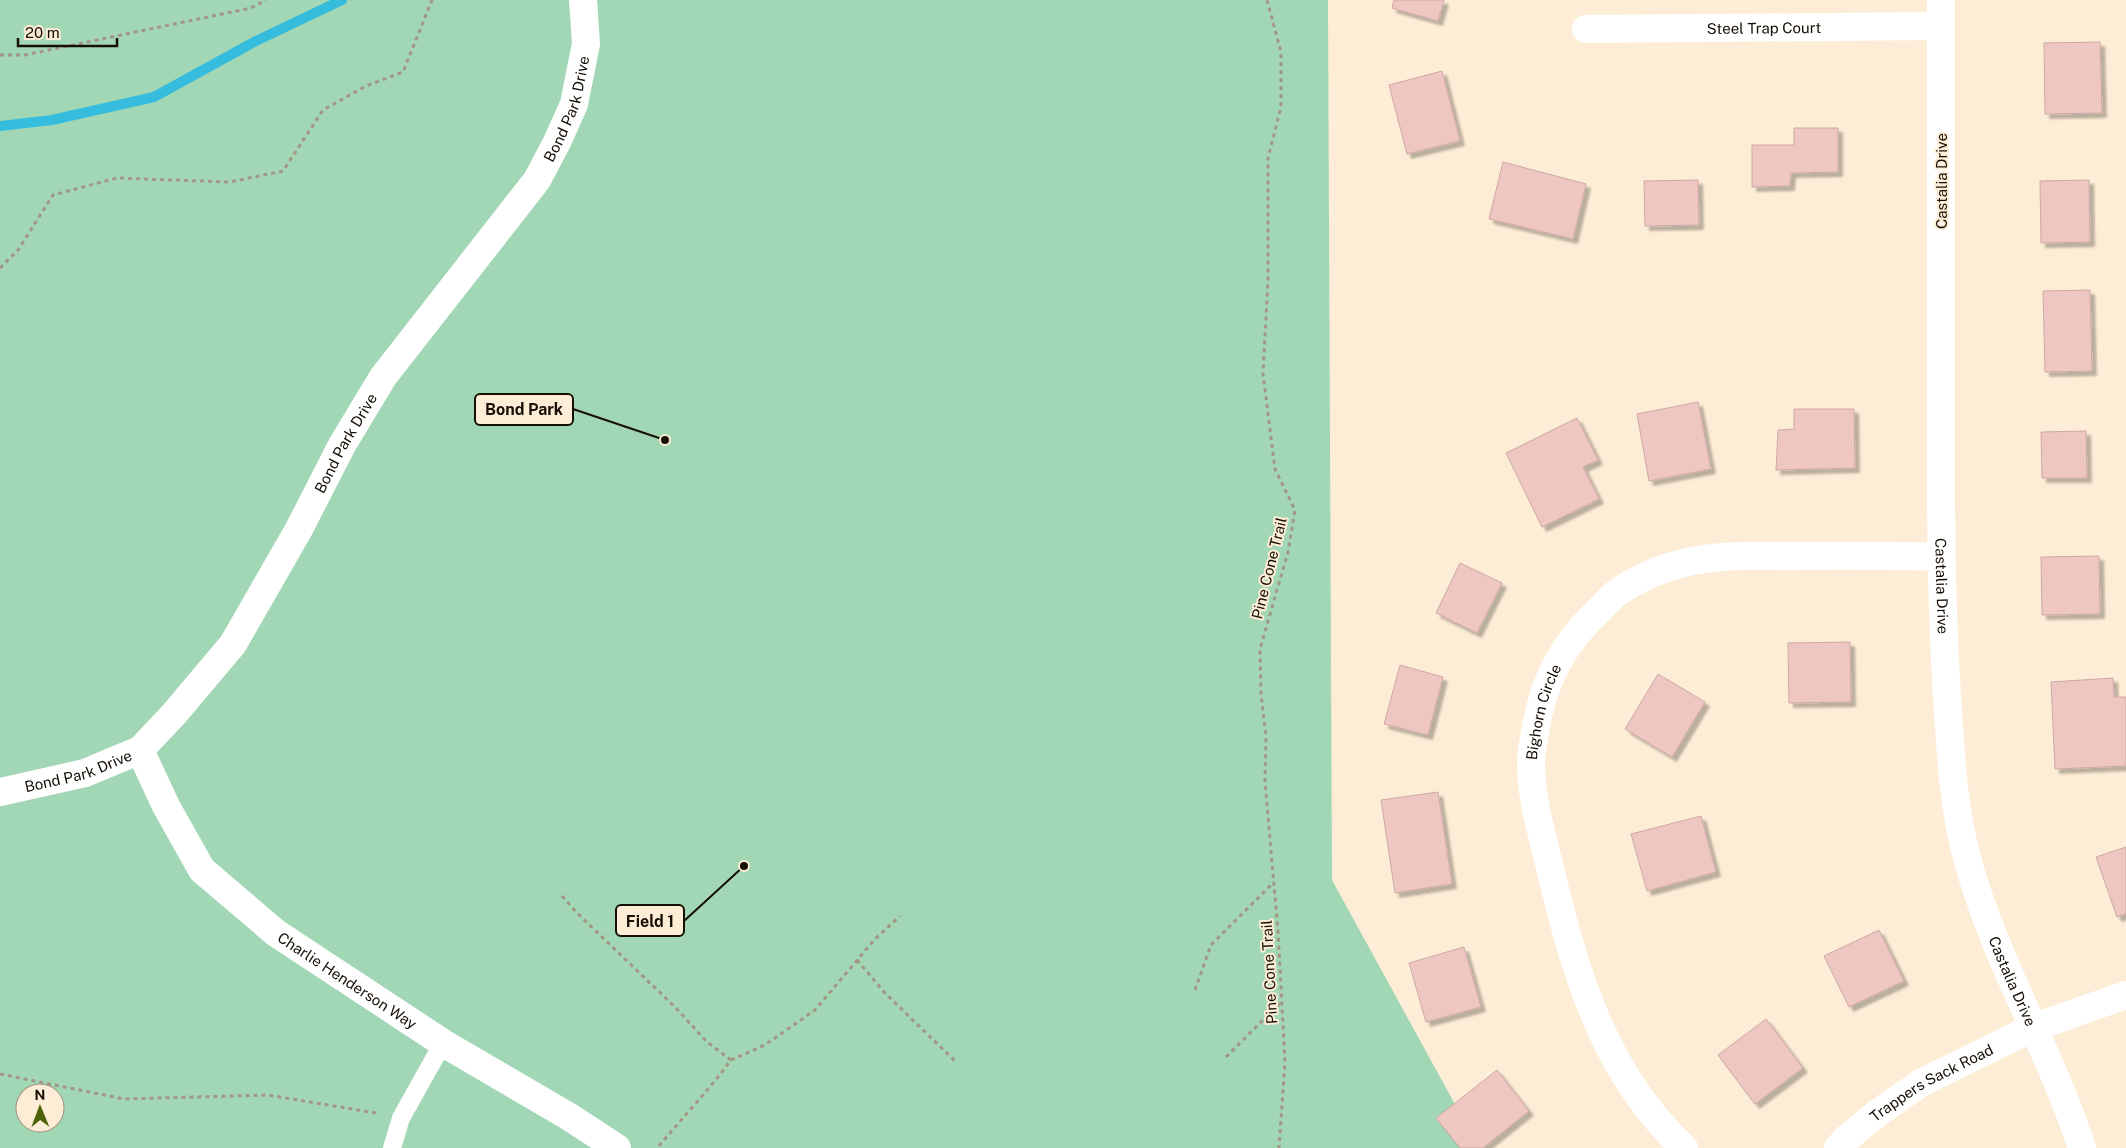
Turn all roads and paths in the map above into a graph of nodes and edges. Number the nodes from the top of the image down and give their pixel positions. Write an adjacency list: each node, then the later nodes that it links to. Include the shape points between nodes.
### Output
1 (266, 0): 7 (path, via 251,8 25,54)
2 (432, 0): 8 (path, via 403,72 366,86 323,110 283,171 230,182 117,178 52,195 18,250)
3 (583, 0): 10 (street, Bond Park Drive, via 586,44 574,104 537,180 383,377 233,644)
4 (1267, 0): 12 (path, Pine Cone Trail, via 1281,52 1281,107 1268,158 1268,280 1263,374 1275,469 1295,510 1288,552 1260,649 1266,736 1265,782)
5 (1941, 13): 6 (street, Steel Trap Court); 9 (street, Castalia Drive)
6 (1586, 30)
7 (0, 55)
8 (0, 268)
9 (1942, 557): 19 (street, Castalia Drive, via 1945,674 1958,812 1967,858 1991,929); 30 (street, Bighorn Circle, via 1742,556 1684,563 1617,592 1562,652 1546,683 1531,760 1537,815 1568,944 1586,999 1619,1066 1646,1105)
10 (140, 750): 11 (street, Bond Park Drive, via 85,773); 20 (street, Charlie Henderson Way, via 166,806 202,870 276,934)
11 (0, 792)
12 (1274, 882): 16 (path, via 1211,945); 18 (path, Pine Cone Trail)
13 (562, 896): 22 (path, via 707,1042)
14 (900, 916): 15 (path)
15 (857, 960): 22 (path, via 815,1010 765,1045); 23 (path, via 885,993)
16 (1195, 990)
17 (2126, 995): 19 (street, Trappers Sack Road)
18 (1282, 1001): 21 (path); 29 (path, Pine Cone Trail, via 1285,1062)
19 (2032, 1028): 31 (street, Trappers Sack Road, via 1921,1084 1880,1112); 32 (street, Castalia Drive, via 2062,1091)
20 (443, 1043): 25 (lane); 27 (street, Charlie Henderson Way)
21 (1226, 1057)
22 (730, 1060): 28 (path)
23 (955, 1061)
24 (0, 1074): 25 (path, via 124,1099 268,1095)
25 (401, 1118): 26 (lane)
26 (392, 1148)
27 (616, 1148)
28 (657, 1148)
29 (1279, 1148)
30 (1684, 1148)
31 (1838, 1148)
32 (2082, 1148)

